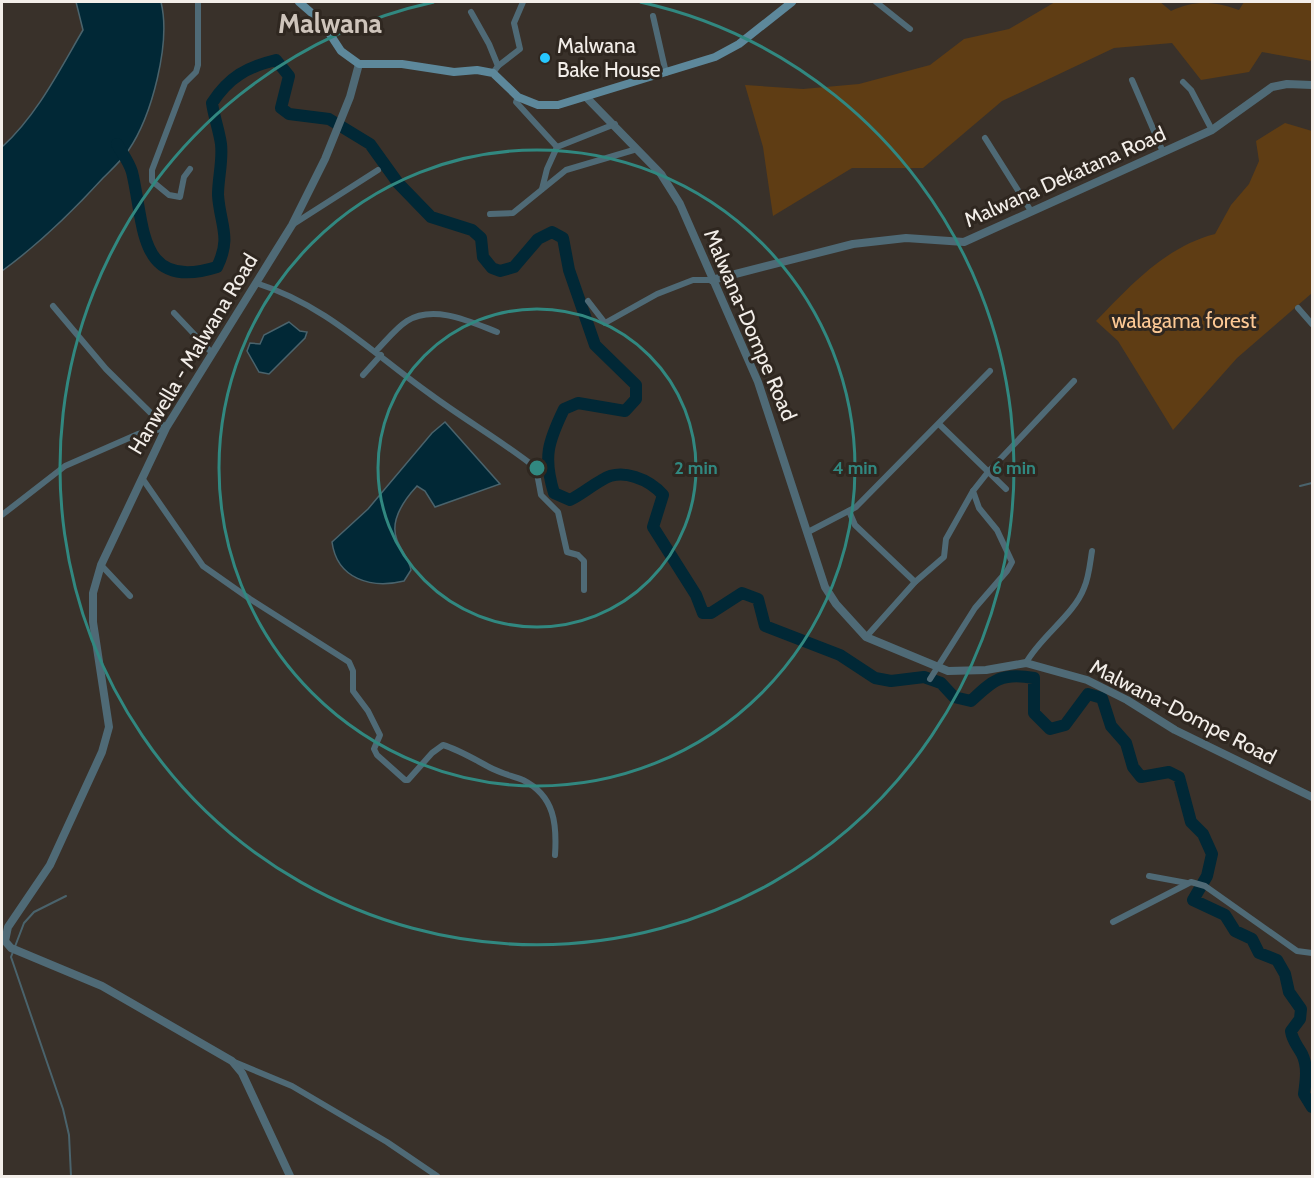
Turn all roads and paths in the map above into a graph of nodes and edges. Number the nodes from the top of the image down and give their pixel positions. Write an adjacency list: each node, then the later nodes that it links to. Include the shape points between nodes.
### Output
1 (198, 2): 23 (street, via 198,65 185,83 152,170 152,181 169,195 180,197)
2 (299, 2): 9 (main road, via 321,22 341,51)
3 (522, 2): 10 (street, via 514,23 520,49)
4 (792, 2): 11 (main road, via 739,44 715,57)
5 (876, 2): 8 (street)
6 (471, 12): 10 (street, via 489,44)
7 (652, 16): 11 (street)
8 (910, 29)
9 (359, 64): 10 (main road, via 402,64 454,72); 28 (street, Hanwella - Malwana Road, via 325,159)
10 (495, 70): 15 (main road)
11 (666, 73): 16 (main road)
12 (1132, 80): 22 (street)
13 (1184, 82): 18 (street)
14 (1312, 85): 18 (street, Malwana Dekatana Road, via 1272,87)
15 (518, 97): 16 (main road, via 538,105); 20 (street, via 516,102 521,110)
16 (587, 98): 17 (street, Malwana-Dompe Road)
17 (615, 124): 20 (street); 21 (street, Malwana-Dompe Road)
18 (1212, 130): 22 (street, Malwana Dekatana Road)
19 (985, 138): 26 (street)
20 (558, 147): 25 (street)
21 (637, 148): 25 (street, via 566,170); 29 (street, Malwana-Dompe Road, via 661,174 680,204)
22 (1163, 152): 26 (street, Malwana Dekatana Road)
23 (190, 169)
24 (378, 170): 28 (street)
25 (542, 189): 27 (street, via 513,213)
26 (1031, 211): 29 (street, Malwana Dekatana Road, via 964,242 906,238 853,244)
27 (490, 214)
28 (292, 225): 30 (street, Hanwella - Malwana Road)
29 (712, 280): 31 (street, via 693,280 657,294 605,323); 50 (street, Malwana-Dompe Road, via 758,382)
30 (256, 283): 37 (street, Hanwella - Malwana Road); 38 (street, via 299,301)
31 (588, 300)
32 (53, 306): 43 (street, via 106,369)
33 (1298, 308): 35 (street)
34 (174, 313): 37 (street)
35 (1312, 324)
36 (497, 332): 38 (street, via 442,314 419,315 406,321)
37 (212, 353): 43 (street, Hanwella - Malwana Road)
38 (379, 353): 40 (street); 54 (street, via 536,468 541,495 558,512 567,552 584,561)
39 (990, 371): 42 (street)
40 (363, 375)
41 (1074, 381): 44 (street)
42 (939, 424): 44 (street); 48 (street)
43 (166, 428): 45 (street, Hanwella - Malwana Road); 49 (street, via 138,434 65,466)
44 (988, 472): 46 (street); 47 (street)
45 (142, 478): 52 (street, Hanwella - Malwana Road); 61 (street, via 203,566 349,663 353,691 380,735 376,755 408,780 443,745 505,776 525,781 554,814)
46 (1006, 489)
47 (973, 491): 53 (street, via 946,539 944,557); 58 (street, via 1012,562 970,615)
48 (849, 511): 50 (street); 53 (street, via 855,525)
49 (2, 515)
50 (808, 532): 56 (street, Malwana-Dompe Road, via 825,587)
51 (1092, 551): 57 (street, via 1078,599)
52 (101, 565): 55 (street); 65 (street, Hanwella - Malwana Road, via 93,593 93,622 109,728 102,752 50,865)
53 (915, 582): 56 (street)
54 (584, 590)
55 (130, 596)
56 (866, 637): 58 (street, Malwana-Dompe Road)
57 (1026, 663): 58 (street, Malwana-Dompe Road, via 986,670 948,671); 60 (street, Malwana-Dompe Road, via 1087,680 1175,730)
58 (938, 667): 59 (street)
59 (930, 679)
60 (1312, 797)
61 (555, 855)
62 (1149, 876): 63 (street)
63 (1187, 883): 64 (street); 66 (street, via 1205,886 1297,951)
64 (1113, 922)
65 (3, 942): 67 (street, Hanwella - Malwana Road, via 102,987)
66 (1312, 952)
67 (232, 1061): 68 (street, Hanwella - Malwana Road, via 242,1072); 69 (street, via 292,1086)
68 (290, 1176)
69 (437, 1176)

